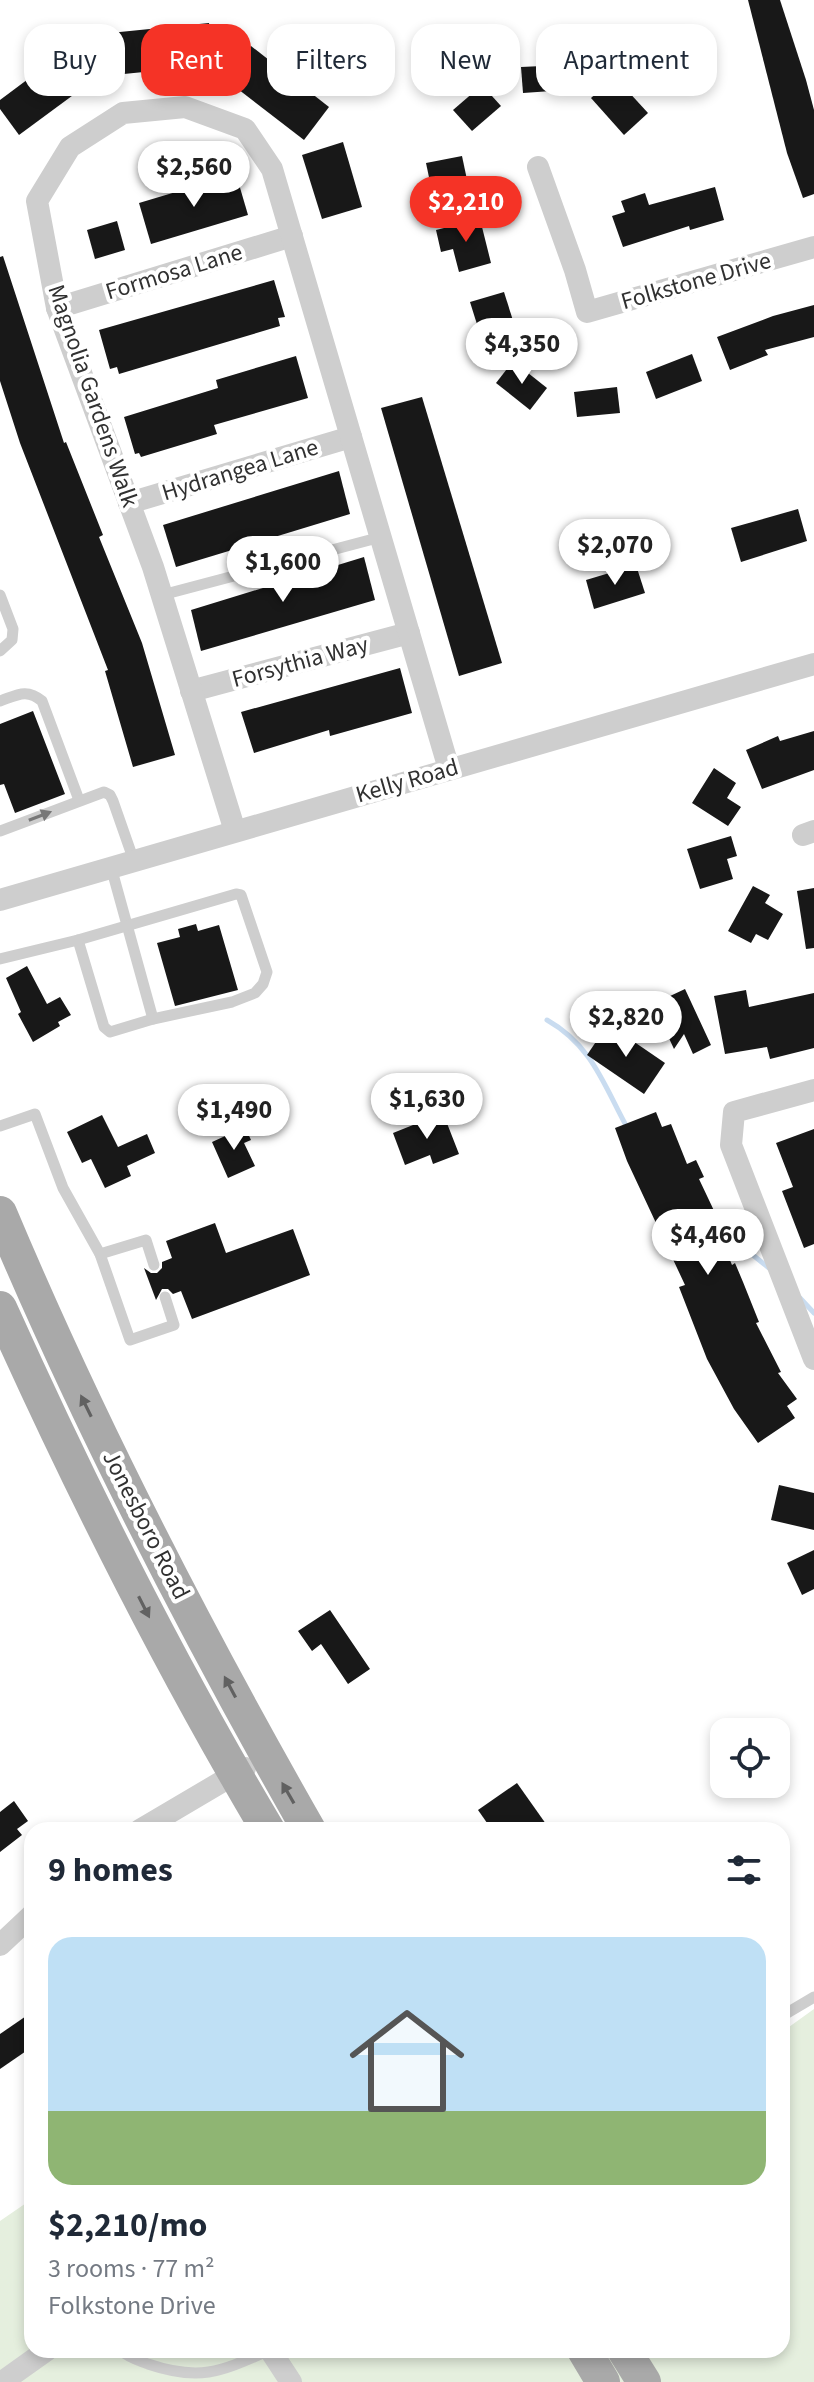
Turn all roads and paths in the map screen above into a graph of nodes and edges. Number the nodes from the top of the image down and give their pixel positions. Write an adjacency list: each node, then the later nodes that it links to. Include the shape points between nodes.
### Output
1 (538, 167): 3 (street, Folkstone Drive, via 587,312)
2 (292, 236): 4 (street, Formosa Lane); 4 (street, Magnolia Gardens Walk, via 272,169 245,129 185,107 123,113 70,147 37,201); 5 (street, Magnolia Gardens Walk)
3 (814, 247)
4 (57, 308): 6 (street, Magnolia Gardens Walk)
5 (351, 437): 6 (street, Hydrangea Lane); 7 (street, Magnolia Gardens Walk)
6 (129, 503): 9 (street, Magnolia Gardens Walk)
7 (381, 537): 9 (lane); 10 (street, Magnolia Gardens Walk)
8 (0, 595): 11 (lane, via 13,629 12,640)
9 (162, 595): 13 (street, Magnolia Gardens Walk)
10 (409, 633): 13 (street, Forsythia Way); 15 (street, Magnolia Gardens Walk)
11 (0, 651)
12 (814, 664): 15 (street, Kelly Road)
13 (191, 691): 18 (street, Magnolia Gardens Walk)
14 (0, 701): 16 (lane, via 25,692 42,701)
15 (449, 769): 18 (street, Kelly Road)
16 (79, 800): 17 (lane, one-way to 16); 19 (lane, via 110,795)
17 (0, 831)
18 (235, 831): 19 (street, Kelly Road)
19 (134, 861): 20 (street, Kelly Road)
20 (111, 867): 21 (street, Kelly Road); 22 (lane)
21 (0, 900)
22 (129, 925): 23 (lane); 25 (lane); 25 (lane, via 241,895 267,972 255,993)
23 (78, 940): 24 (lane); 25 (lane, via 104,1027 110,1032)
24 (0, 959)
25 (153, 1019)
26 (814, 1090): 33 (street, via 734,1112 731,1145)
27 (0, 1126): 29 (lane, via 35,1114 63,1188)
28 (0, 1213): 34 (main road, Jonesboro Road, one-way to 28, via 97,1428)
29 (100, 1254): 30 (lane, via 146,1240); 31 (lane, via 130,1340 174,1325)
30 (154, 1265)
31 (165, 1297)
32 (0, 1308): 35 (main road, Jonesboro Road, one-way to 35, via 116,1551)
33 (814, 1359)
34 (267, 1756): 35 (street); 38 (main road, Jonesboro Road, one-way to 34)
35 (235, 1774): 36 (street); 37 (main road, Jonesboro Road)
36 (154, 1822)
37 (263, 1822)
38 (304, 1822)
39 (24, 1922): 40 (street)
40 (0, 1945)
41 (814, 1997): 42 (lane)
42 (790, 2011)
43 (36, 2358): 49 (street)
44 (131, 2358): 45 (lane, via 197,2375)
45 (251, 2358)
46 (275, 2358): 50 (street)
47 (589, 2358): 51 (main road)
48 (629, 2358): 52 (main road)
49 (2, 2382)
50 (291, 2382)
51 (603, 2382)
52 (644, 2382)

